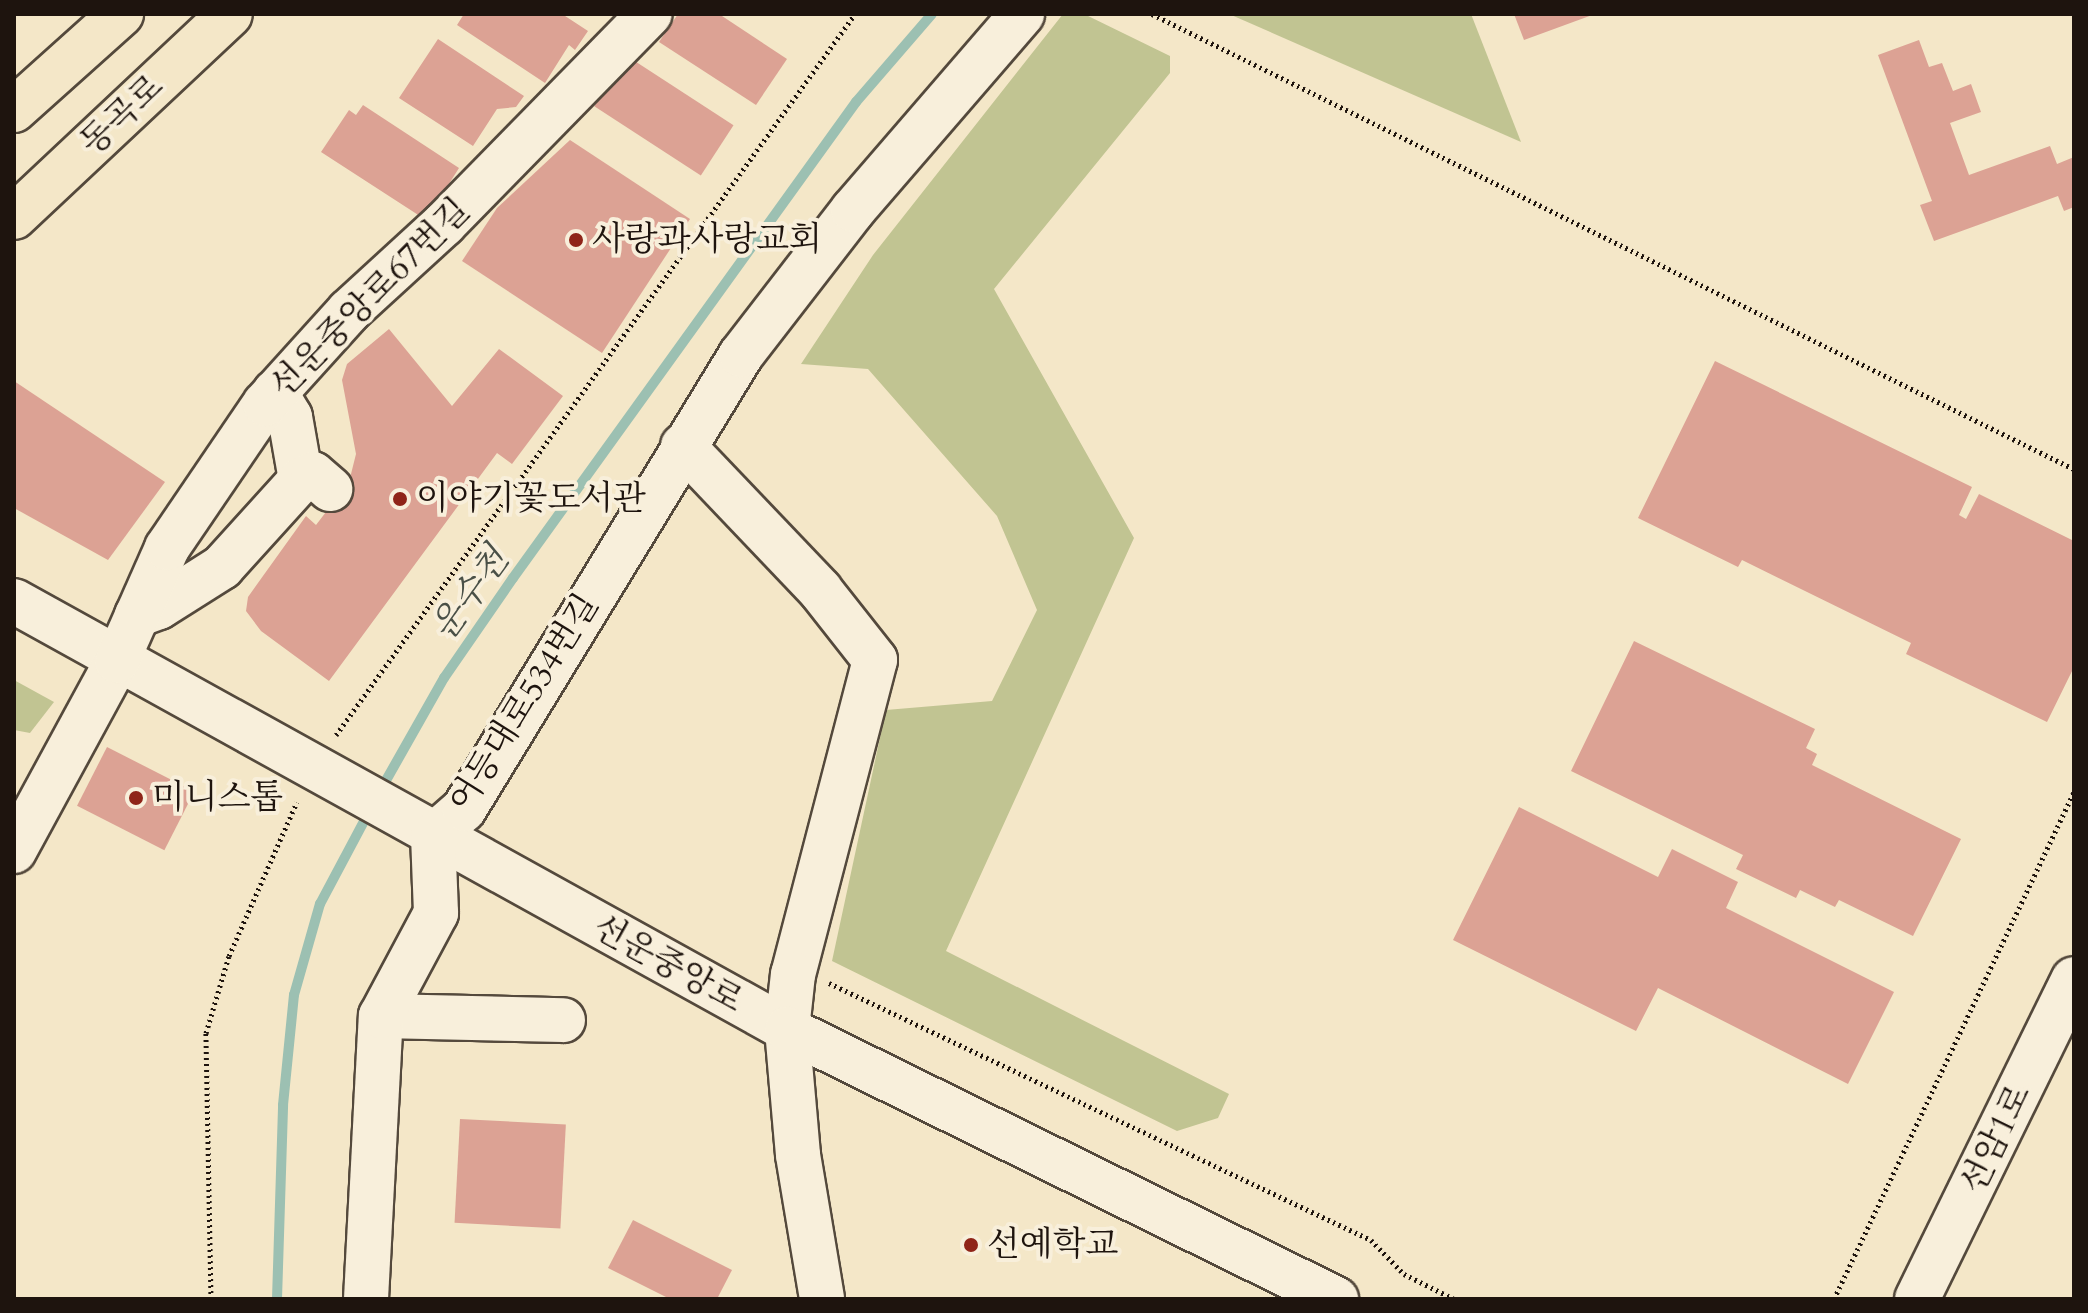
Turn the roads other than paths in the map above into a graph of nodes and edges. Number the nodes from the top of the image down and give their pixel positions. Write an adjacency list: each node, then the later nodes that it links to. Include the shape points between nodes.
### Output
1 (107, 14): 6 (main road)
2 (121, 14): 6 (main road)
3 (230, 14): 8 (main road, 동곡로)
4 (650, 14): 9 (street, 선운중앙로67번길, via 444,224 349,311)
5 (1022, 14): 10 (street, 어등대로534번길, via 853,210 741,355)
6 (54, 73): 7 (main road)
7 (14, 110)
8 (14, 217)
9 (275, 392): 12 (street, 선운중앙로67번길, via 167,548); 12 (street, via 316,484 222,567)
10 (683, 446): 14 (street, 어등대로534번길, via 464,809); 19 (street, via 820,590 875,660 793,974)
11 (14, 601): 13 (street, 선운중앙로)
12 (137, 615): 13 (street, 선운중앙로67번길)
13 (117, 661): 14 (street, 선운중앙로); 15 (street, 선운중앙로67번길)
14 (427, 832): 17 (street, 어등대로534번길, via 436,913); 19 (street, 선운중앙로)
15 (14, 851)
16 (2074, 979): 23 (street, 선암1로)
17 (381, 1016): 18 (street); 20 (street, 어등대로534번길)
18 (563, 1020)
19 (787, 1029): 21 (street, via 798,1155); 22 (street, 선운중앙로)
20 (366, 1299)
21 (822, 1299)
22 (1336, 1299)
23 (1917, 1299)

